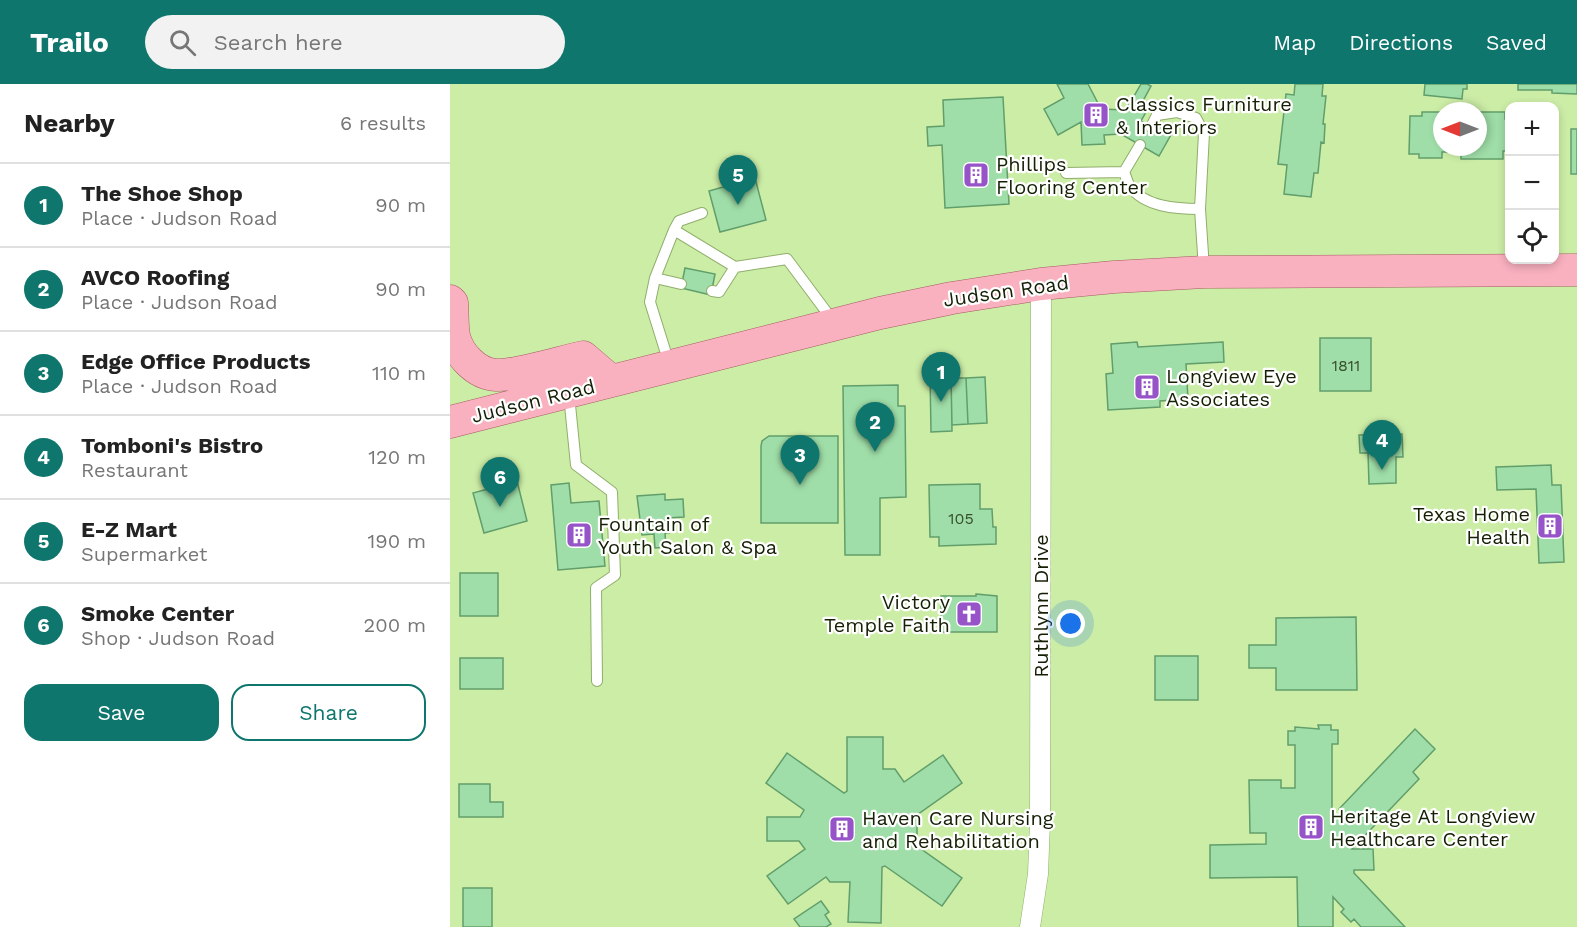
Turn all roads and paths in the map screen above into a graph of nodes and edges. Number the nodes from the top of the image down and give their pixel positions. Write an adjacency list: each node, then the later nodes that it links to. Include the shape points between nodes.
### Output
1 (1151, 127): 5 (lane, via 1157,115 1177,112 1196,118 1204,133)
2 (1140, 145): 3 (lane)
3 (1125, 172): 4 (lane); 5 (lane, via 1130,186 1140,195 1169,208)
4 (1066, 173)
5 (1200, 209): 10 (lane)
6 (702, 213): 7 (lane, via 679,221)
7 (674, 230): 8 (lane); 11 (lane)
8 (735, 267): 14 (lane, via 719,292); 16 (lane, via 788,260)
9 (1577, 270): 10 (main road, Judson Road)
10 (1204, 272): 13 (main road, Judson Road)
11 (655, 278): 12 (lane); 17 (lane, via 650,302)
12 (681, 284)
13 (1041, 284): 16 (main road, Judson Road); 22 (street, Ruthlynn Drive, via 1040,841)
14 (712, 291)
15 (450, 301): 18 (main road, via 460,352 475,367 494,375 508,374 583,357)
16 (835, 323): 17 (main road, Judson Road)
17 (670, 366): 18 (main road, Judson Road)
18 (611, 381): 19 (main road, Judson Road)
19 (569, 392): 20 (main road, Judson Road); 21 (lane, via 576,465 612,492 615,575 596,588)
20 (450, 422)
21 (597, 681)
22 (1030, 927)

